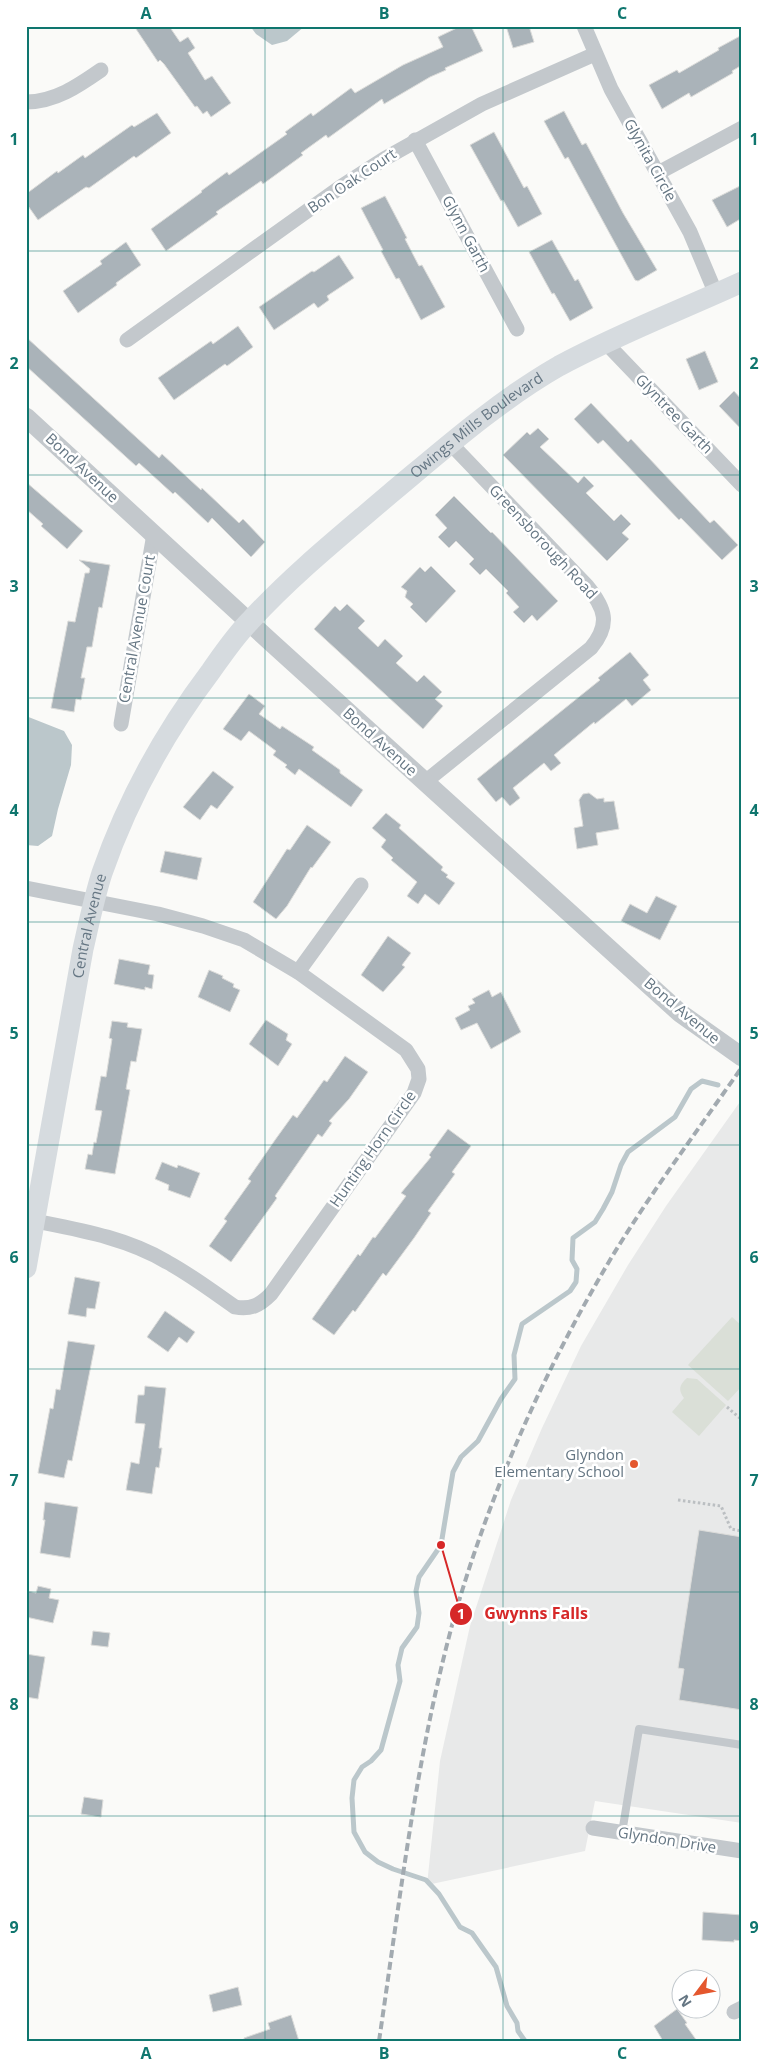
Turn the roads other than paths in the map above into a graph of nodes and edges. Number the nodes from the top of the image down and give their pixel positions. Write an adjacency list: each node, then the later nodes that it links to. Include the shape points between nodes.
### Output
1 (584, 26): 2 (street, Glynita Circle)
2 (595, 54): 6 (street, Bon Oak Court, via 482,104); 7 (street, Glynita Circle)
3 (101, 70): 4 (street, via 60,95)
4 (26, 102)
5 (742, 128): 7 (street)
6 (415, 140): 10 (street, Glynn Garth); 11 (street, Bon Oak Court, via 342,186)
7 (658, 173): 9 (street, Glynita Circle, via 690,232)
8 (742, 282): 9 (main road, Owings Mills Boulevard)
9 (716, 294): 12 (main road, Owings Mills Boulevard)
10 (517, 329)
11 (127, 340)
12 (606, 343): 14 (main road, Owings Mills Boulevard, via 518,392); 15 (street, Glyntree Garth)
13 (26, 417): 16 (street, Bond Avenue)
14 (450, 443): 17 (main road, Owings Mills Boulevard, via 308,566); 19 (street, Greensborough Road, via 587,586 603,610 604,626 591,648)
15 (742, 484)
16 (154, 534): 17 (street, Bond Avenue); 18 (street, Central Avenue Court)
17 (249, 622): 19 (street, Bond Avenue); 22 (main road, Central Avenue, via 196,690 162,744 115,838)
18 (121, 724)
19 (425, 782): 24 (street, Bond Avenue, via 680,1013)
20 (361, 885): 23 (street)
21 (26, 888): 22 (street, Hunting Horn Circle)
22 (94, 900): 23 (street, Hunting Horn Circle, via 203,926 244,940); 25 (main road, Central Avenue)
23 (298, 972): 25 (street, Hunting Horn Circle, via 406,1050 418,1069 419,1079 414,1093 262,1303 244,1309 235,1307 166,1261 134,1246 90,1232)
24 (742, 1057)
25 (35, 1221): 26 (main road, Central Avenue)
26 (26, 1268)
27 (742, 1745): 29 (lane, via 639,1730)
28 (593, 1828): 29 (street, Glyndon Drive)
29 (622, 1833): 30 (street, Glyndon Drive)
30 (742, 1851)

